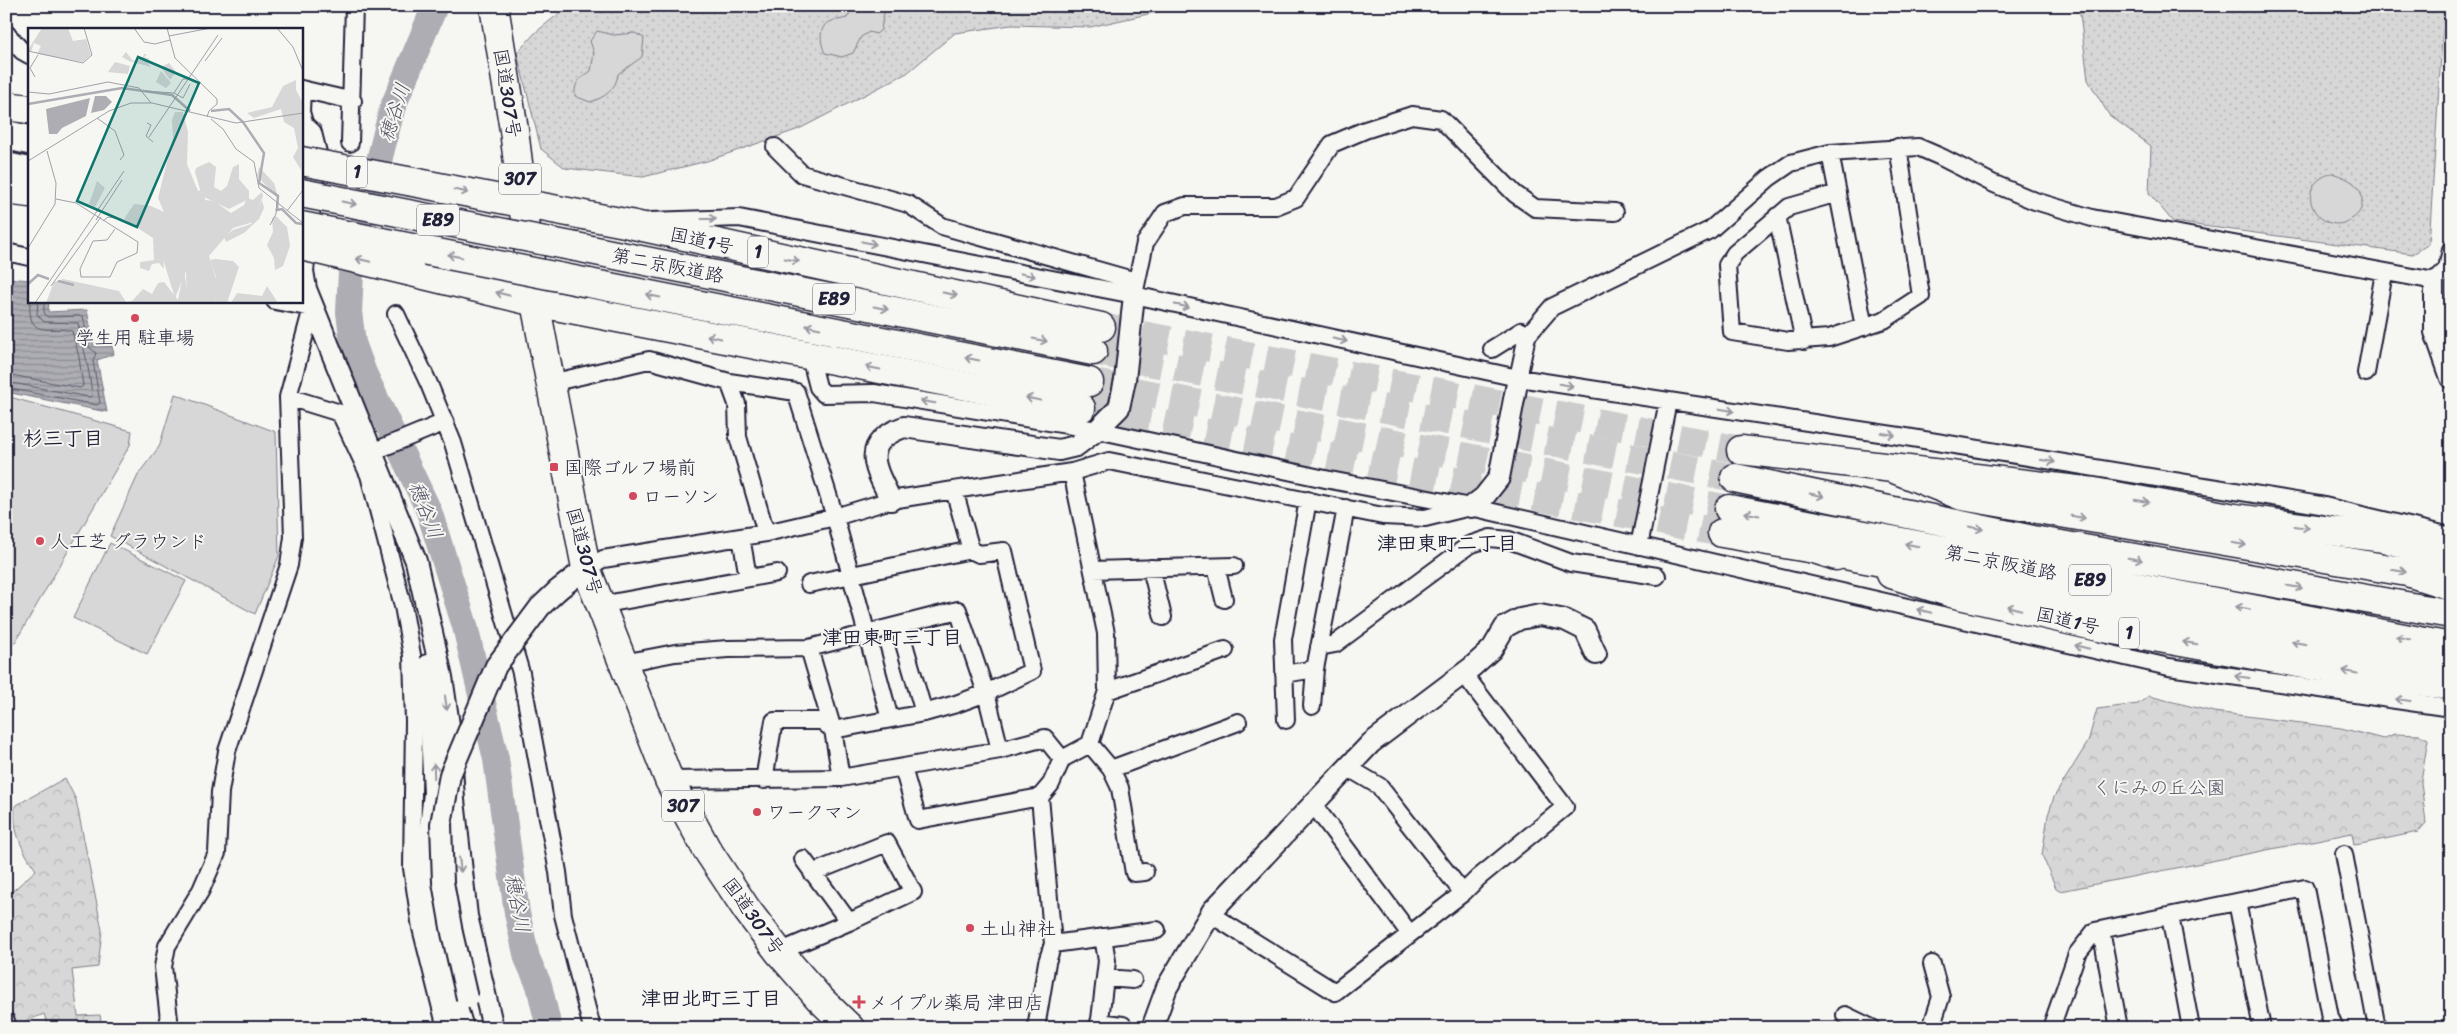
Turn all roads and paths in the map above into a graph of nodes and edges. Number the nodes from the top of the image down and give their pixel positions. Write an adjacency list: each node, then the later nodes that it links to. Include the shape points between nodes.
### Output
1 (354, 6): 6 (street)
2 (494, 6): 21 (highway, 国道307号 / 307)
3 (6, 33): 4 (street)
4 (28, 54)
5 (302, 89): 6 (street)
6 (353, 101): 12 (street)
7 (6, 106): 8 (highway)
8 (28, 109)
9 (303, 125): 32 (street, via 311,133 316,153 303,271)
10 (6, 135): 11 (highway)
11 (28, 140)
12 (350, 142)
13 (775, 147): 33 (street, via 802,174 908,204 942,226)
14 (1898, 147): 15 (street); 30 (street, via 1918,147 2034,201 2092,218); 38 (street, via 1921,296 1884,320)
15 (1830, 153): 20 (street); 39 (street, via 1791,163 1768,178 1710,230 1552,307)
16 (302, 161): 21 (highway, 国道1号 / 1, one-way to 21, bridge)
17 (6, 167): 18 (highway)
18 (24, 189)
19 (302, 193): 40 (highway, 第二京阪道路 / E89, one-way to 40, bridge, via 576,247)
20 (1838, 193): 23 (street, via 1789,207); 38 (street)
21 (523, 204): 24 (highway, 国道1号 / 1); 35 (highway, 国道307号 / 307)
22 (1615, 212): 33 (street, via 1535,208 1515,194 1441,119 1412,115 1332,144 1296,198 1276,206 1185,206 1165,213 1145,243)
23 (1777, 216): 41 (street); 41 (street, via 1734,254 1727,265 1732,332 1788,342)
24 (625, 223): 33 (street, one-way to 33, via 739,218); 40 (highway, 国道1号 / 1, one-way to 40)
25 (302, 226): 48 (highway, 第二京阪道路 / E89, one-way to 25, bridge)
26 (302, 246): 35 (highway, one-way to 26, bridge)
27 (2451, 249): 31 (street, via 2447,269)
28 (6, 252): 29 (street)
29 (28, 258)
30 (2384, 273): 31 (street); 44 (street)
31 (2435, 281): 46 (street, via 2436,332)
32 (304, 288): 36 (street)
33 (1135, 288): 45 (street, one-way to 45); 54 (street, via 1119,408)
34 (280, 302): 36 (street)
35 (535, 302): 43 (highway, one-way to 35); 49 (highway, 国道307号 / 307)
36 (312, 308): 50 (street); 55 (street)
37 (396, 314): 53 (street)
38 (1864, 327): 41 (street, via 1829,338)
39 (1528, 336): 42 (street, via 1521,331); 45 (street)
40 (1097, 339)
41 (1804, 341)
42 (1492, 349)
43 (810, 356): 52 (highway, one-way to 43); 54 (street, one-way to 43, via 874,393 824,394 818,387)
44 (2366, 373)
45 (1518, 378): 51 (street, one-way to 51); 64 (street, via 1498,478 1484,497)
46 (2451, 378)
47 (729, 382): 49 (street, via 649,360); 66 (street, via 796,392); 68 (street, via 737,404 738,438)
48 (1089, 382)
49 (551, 383): 77 (highway, 国道307号 / 307)
50 (288, 397): 144 (street, via 293,537 289,565 227,751 220,792 217,853 201,890 167,946 163,967); 145 (street, via 340,413 369,476 403,606 412,655 412,868 420,928)
51 (1668, 401): 69 (street, one-way to 69, via 2320,505); 71 (street)
52 (1081, 408)
53 (445, 422): 55 (street); 149 (street, via 522,673 563,915)
54 (1097, 430): 61 (street, via 1076,446 1059,450 904,427 887,433 879,441 874,454 877,472); 64 (street)
55 (379, 449): 63 (street)
56 (1741, 450): 57 (highway)
57 (1897, 470): 74 (highway, one-way to 74, via 2094,492 2235,518 2384,538); 85 (highway, one-way to 85, via 1962,496 2407,572)
58 (1072, 472): 60 (street); 62 (street, via 1108,461); 79 (street)
59 (1735, 478): 88 (highway, 第二京阪道路 / E89, one-way to 88, via 2033,540)
60 (954, 490): 61 (street); 73 (street)
61 (891, 500): 66 (street)
62 (1308, 500): 65 (street); 100 (street, via 1283,639)
63 (394, 504): 146 (street, one-way to 63, via 448,975 434,941 424,881 434,793 428,670); 148 (street, one-way to 148, via 416,561 442,677 467,916)
64 (1471, 507): 65 (street, via 1425,518 1383,516); 71 (street)
65 (1346, 508): 92 (street)
66 (835, 517): 68 (street); 81 (street)
67 (1725, 521): 72 (highway, 国道1号 / 1); 93 (highway, 第二京阪道路 / E89, one-way to 67)
68 (766, 533): 70 (street)
69 (2451, 536)
70 (742, 537): 77 (street, via 603,559); 83 (street)
71 (1639, 546): 106 (street, one-way to 71, via 2169,667)
72 (1814, 549): 98 (highway, one-way to 72, via 2397,661 2194,625); 102 (highway, 国道1号 / 1, one-way to 72, via 2376,677 2098,627 1951,593)
73 (971, 550): 81 (street); 104 (street, via 979,554 1004,551 1032,671)
74 (2451, 557)
75 (1234, 566): 76 (street)
76 (1216, 567): 78 (street); 86 (street)
77 (586, 568): 87 (highway, 国道307号 / 307); 147 (street, bridge, via 540,607 496,666 450,775 441,824 443,882)
78 (1151, 568): 79 (street); 89 (street)
79 (1093, 570): 103 (street, via 1106,633)
80 (777, 573): 83 (street)
81 (849, 576): 84 (street); 91 (street)
82 (1657, 576): 92 (street, via 1571,563 1509,540 1490,538 1470,545 1335,644)
83 (748, 577): 87 (street)
84 (809, 584)
85 (2451, 586)
86 (1224, 599)
87 (600, 604): 97 (highway, 国道307号 / 307)
88 (2451, 614)
89 (1163, 617)
90 (899, 626): 91 (street); 104 (street, via 958,610); 107 (street)
91 (868, 634): 94 (street); 108 (street)
92 (1319, 647): 99 (street)
93 (2451, 647)
94 (809, 648): 97 (street, via 728,648 675,653); 111 (street)
95 (1225, 650): 103 (street)
96 (1596, 654): 101 (street, via 1585,630 1565,620 1540,615 1520,619 1504,627 1492,649)
97 (623, 663): 119 (highway, 国道307号 / 307)
98 (2451, 666)
99 (1315, 669): 100 (street); 105 (street)
100 (1284, 674): 109 (street)
101 (1464, 674): 115 (street, via 1371,743); 125 (street, via 1565,807)
102 (2451, 685)
103 (1107, 691): 112 (street)
104 (986, 694): 107 (street); 113 (street)
105 (1312, 706)
106 (2451, 708)
107 (924, 713): 108 (street)
108 (890, 719): 111 (street)
109 (1286, 720)
110 (1238, 722): 117 (street)
111 (834, 730): 118 (street); 120 (street, via 822,721 774,721)
112 (1090, 744): 114 (street); 117 (street)
113 (1000, 750): 114 (street, via 1045,738); 116 (street)
114 (1062, 759): 121 (street, via 1051,784)
115 (1347, 767): 122 (street); 125 (street, via 1378,786)
116 (903, 768): 118 (street); 121 (street, via 918,820)
117 (1111, 769): 124 (street, via 1120,788 1134,873)
118 (841, 778): 120 (street)
119 (669, 780): 120 (street); 135 (highway, 国道307号 / 307, via 706,848)
120 (764, 780)
121 (1040, 797): 134 (street)
122 (1313, 804): 127 (street); 132 (street)
123 (2344, 854): 160 (street)
124 (1145, 872)
125 (1463, 893): 132 (street)
126 (2237, 902): 128 (street); 158 (street); 159 (street, via 2305,888 2330,1017)
127 (1210, 914): 132 (street, via 1335,992); 152 (street, via 1167,987)
128 (2170, 916): 131 (street); 157 (street)
129 (849, 922): 129 (street, via 912,892 887,842 807,866); 135 (street)
130 (1157, 930): 133 (street)
131 (2101, 930): 155 (street, via 2095,932 2076,954); 156 (street)
132 (1410, 934)
133 (1103, 937): 134 (street); 137 (street, via 1107,961)
134 (1053, 944): 151 (street)
135 (779, 952): 150 (highway, 国道307号 / 307)
136 (1932, 964): 154 (street, via 1941,997)
137 (1105, 978): 138 (street); 141 (street)
138 (1133, 980)
139 (1845, 1015): 153 (street)
140 (6, 1021): 143 (street)
141 (1099, 1025): 142 (street)
142 (1123, 1025)
143 (8, 1028)
144 (170, 1028)
145 (446, 1028)
146 (463, 1028)
147 (475, 1028)
148 (493, 1028)
149 (592, 1028)
150 (850, 1028)
151 (1036, 1028)
152 (1152, 1028)
153 (1872, 1028)
154 (1931, 1028)
155 (2052, 1028)
156 (2119, 1028)
157 (2191, 1028)
158 (2262, 1028)
159 (2335, 1028)
160 (2377, 1028)

